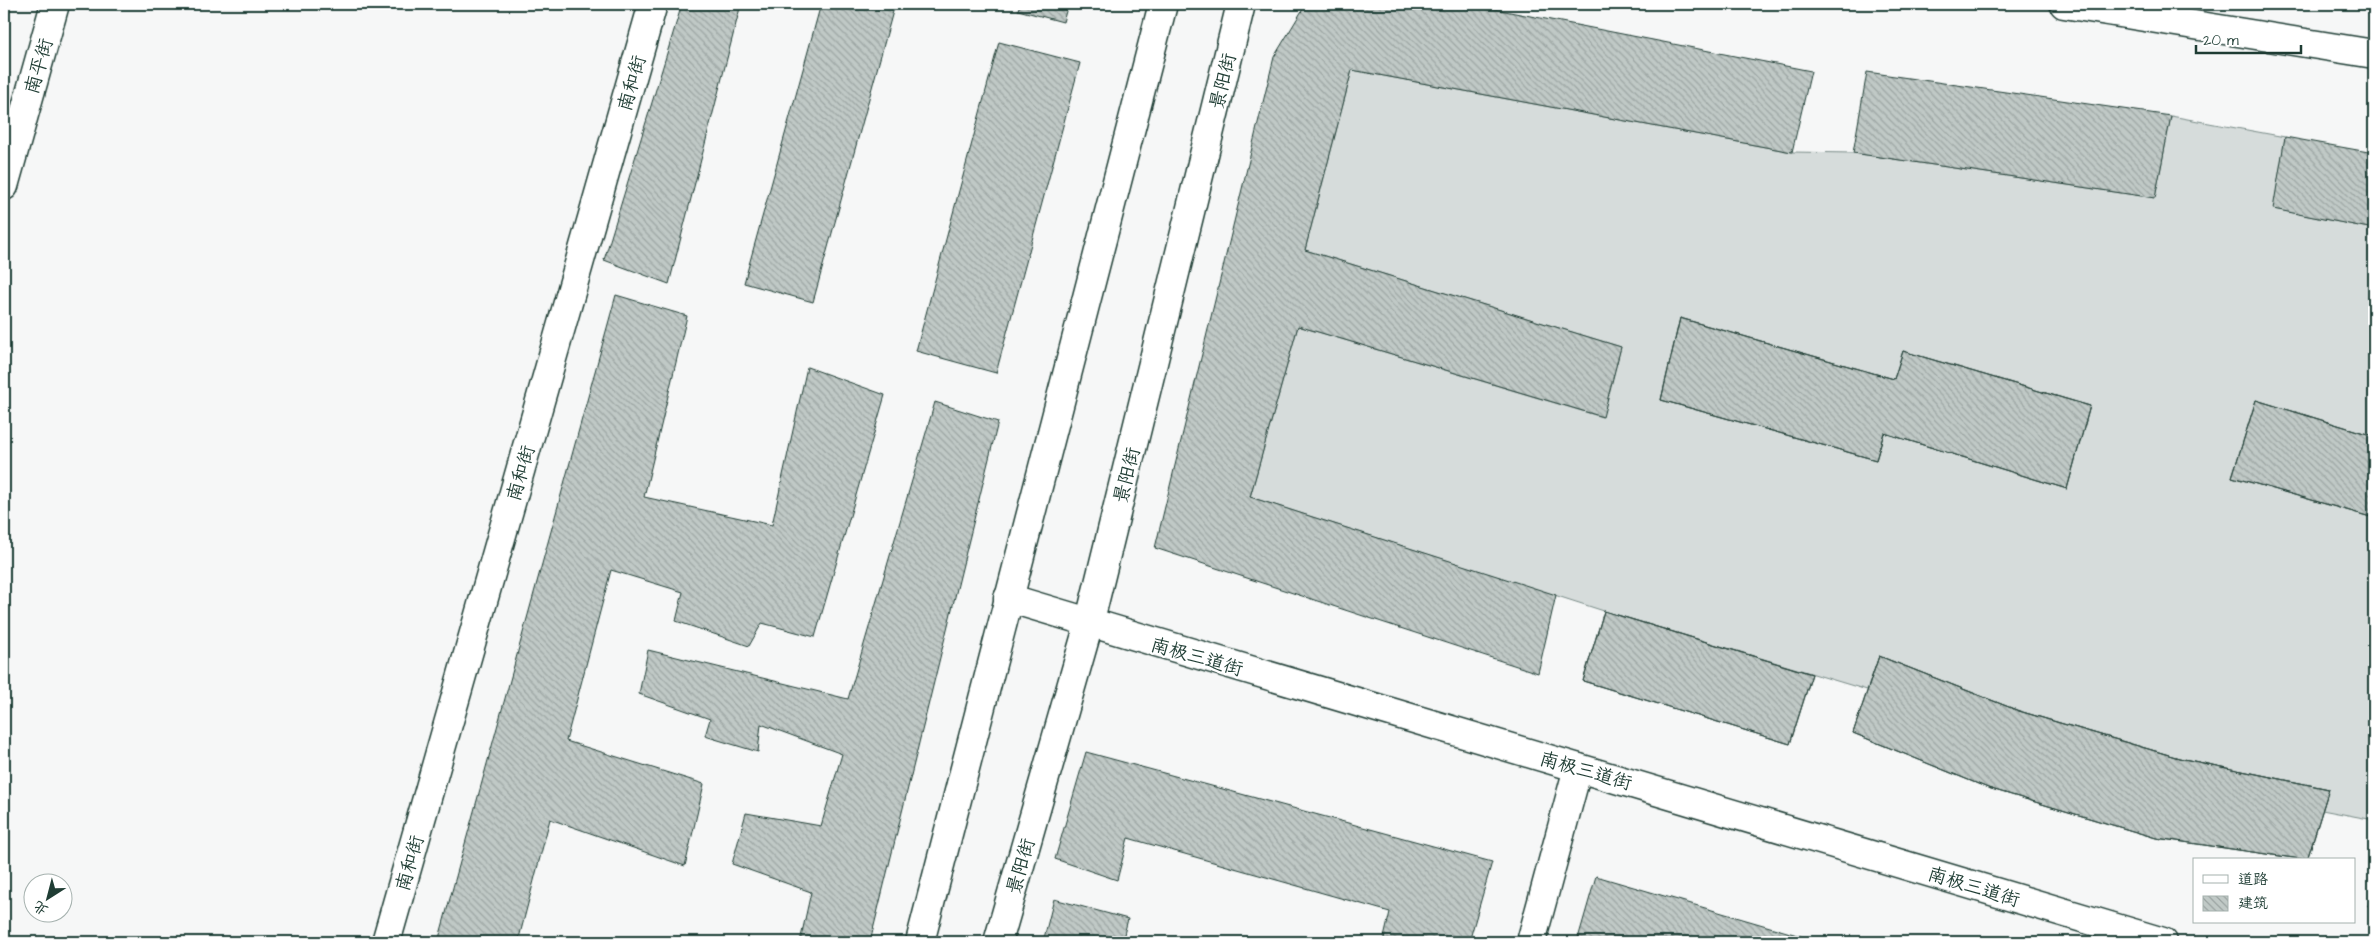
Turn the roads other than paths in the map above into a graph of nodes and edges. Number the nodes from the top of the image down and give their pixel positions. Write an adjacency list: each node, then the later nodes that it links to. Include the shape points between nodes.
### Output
1 (56, 4): 7 (main road, 南平街)
2 (653, 4): 11 (main road, 南和街)
3 (1163, 4): 8 (main road)
4 (1241, 4): 9 (main road, 景阳街)
5 (2064, 4): 6 (main road)
6 (2374, 54)
7 (4, 186)
8 (1008, 598): 9 (main road, 南极三道街); 12 (main road)
9 (1089, 624): 10 (main road, 南极三道街); 13 (main road, 景阳街)
10 (1578, 768): 14 (main road); 15 (main road, 南极三道街)
11 (386, 942)
12 (920, 942)
13 (998, 942)
14 (1531, 942)
15 (2163, 942)

